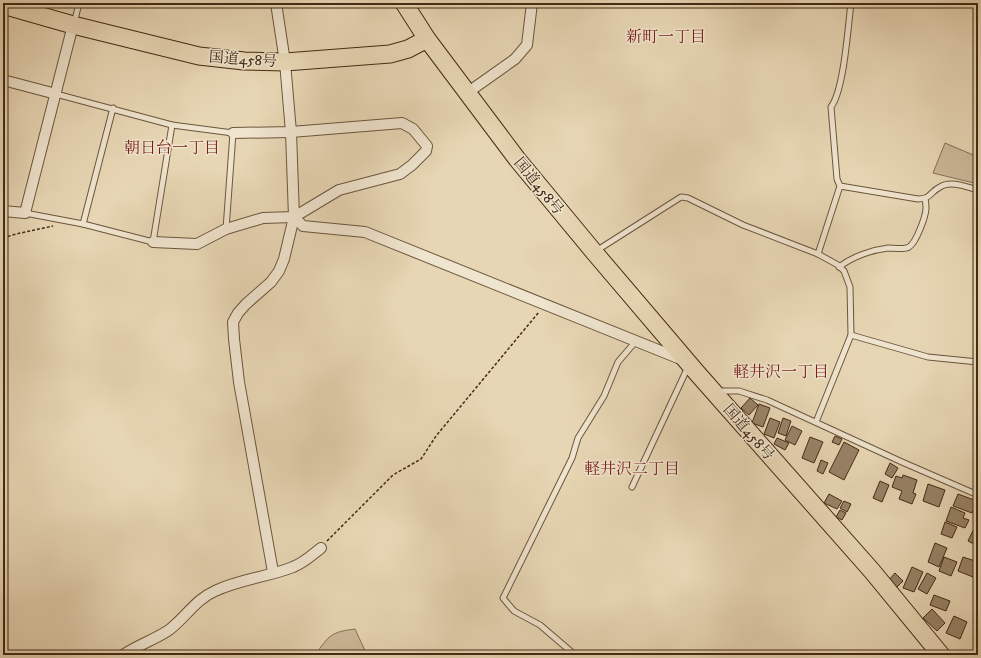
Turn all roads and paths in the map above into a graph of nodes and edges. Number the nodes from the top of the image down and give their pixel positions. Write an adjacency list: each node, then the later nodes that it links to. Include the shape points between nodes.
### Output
1 (79, 3): 7 (lane)
2 (276, 3): 11 (street)
3 (404, 3): 8 (main road)
4 (532, 3): 13 (street, via 527,46 515,59)
5 (851, 3): 19 (lane, via 836,101 831,107 837,179)
6 (3, 5): 7 (main road, 国道458号)
7 (73, 25): 11 (main road, 国道458号, via 199,56 244,62); 14 (street)
8 (427, 39): 11 (main road, 国道458号, via 408,49 390,54); 13 (main road, 国道458号)
9 (3, 51): 10 (lane)
10 (3, 58)
11 (285, 62): 17 (street)
12 (3, 80): 14 (street)
13 (467, 93): 30 (main road, 国道458号, via 516,159)
14 (56, 94): 15 (lane); 23 (street)
15 (113, 108): 16 (lane); 25 (lane)
16 (172, 124): 18 (lane); 29 (lane)
17 (290, 132): 18 (street); 24 (street); 24 (street, via 402,123 414,129 428,146 426,151 400,174 339,190)
18 (233, 134): 27 (lane)
19 (840, 186): 21 (lane); 31 (lane)
20 (978, 190): 21 (lane, via 953,184 945,185 938,187)
21 (925, 199): 32 (lane, via 924,218 913,244 908,248 886,248 866,253)
22 (3, 211): 23 (street)
23 (25, 213): 25 (lane)
24 (294, 217): 27 (street, via 263,218); 33 (street, via 303,226 365,232); 43 (street, via 279,272 246,304 234,322 239,382)
25 (84, 224): 29 (lane)
26 (58, 225): 28 (path)
27 (226, 229): 29 (street, via 197,244)
28 (3, 238)
29 (153, 242)
30 (594, 252): 31 (lane, via 682,197 743,225); 37 (main road, 国道458号)
31 (818, 254): 32 (lane)
32 (839, 267): 34 (lane, via 844,271 850,287)
33 (546, 305): 35 (street); 42 (path, via 436,436 421,459 393,475)
34 (852, 335): 36 (lane, via 928,357); 39 (lane)
35 (636, 340): 37 (street); 45 (lane, via 618,362 604,396 578,438 572,458 503,598 514,611 540,625)
36 (978, 362)
37 (688, 363): 38 (main road, 国道458号); 40 (lane)
38 (713, 391): 39 (lane, via 739,391); 46 (main road, 国道458号, via 872,571)
39 (816, 422): 41 (lane)
40 (632, 487)
41 (978, 495)
42 (321, 548): 43 (street, via 294,567)
43 (273, 572): 44 (street, via 204,596 170,629)
44 (123, 655)
45 (575, 655)
46 (941, 655)

